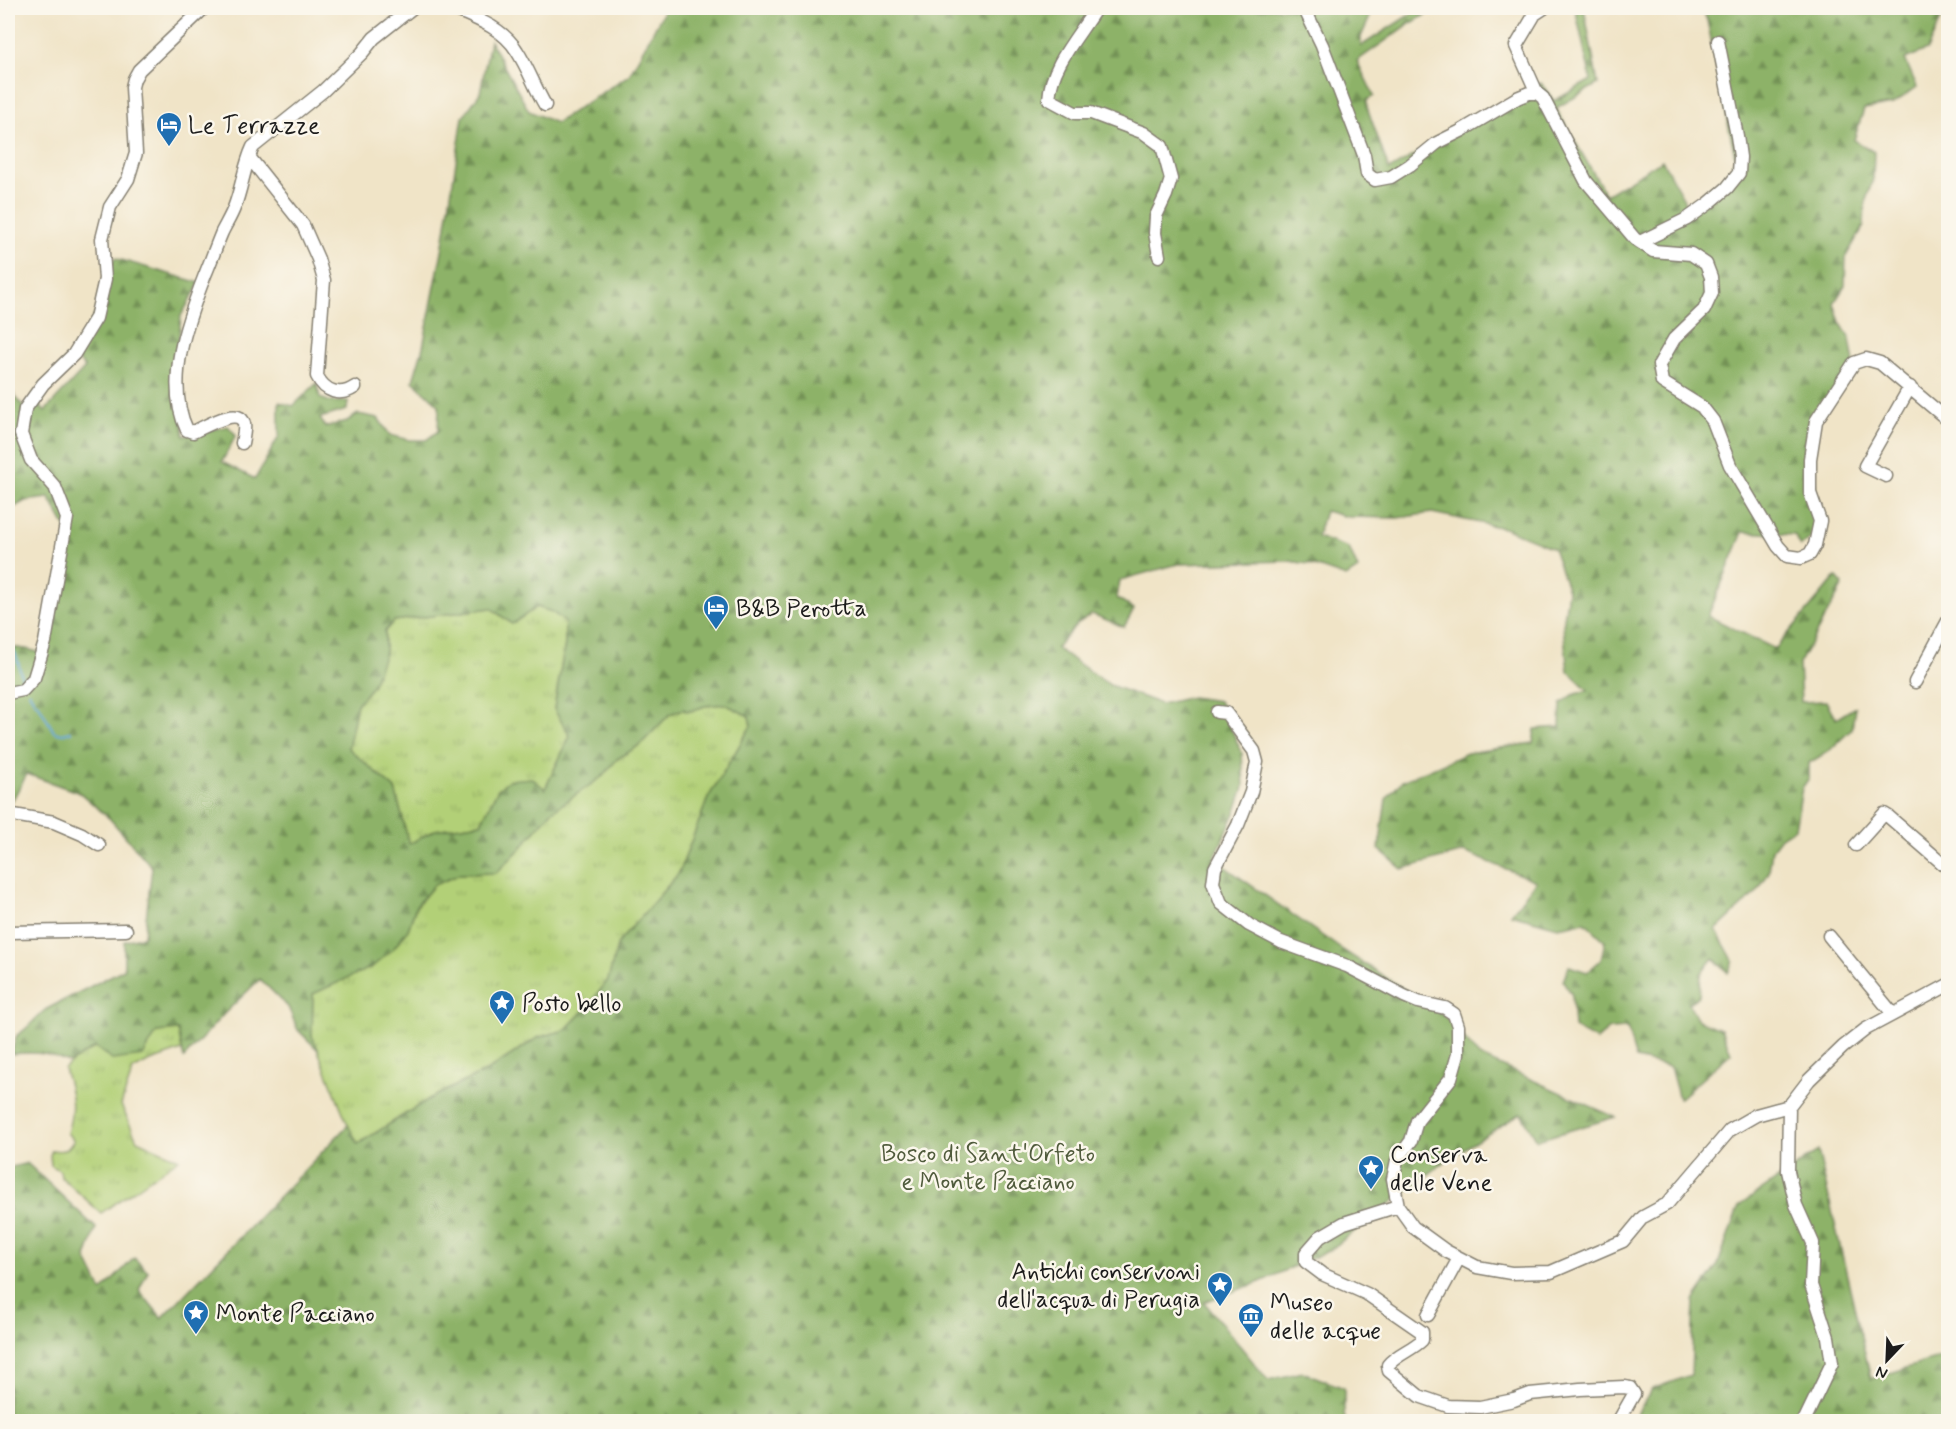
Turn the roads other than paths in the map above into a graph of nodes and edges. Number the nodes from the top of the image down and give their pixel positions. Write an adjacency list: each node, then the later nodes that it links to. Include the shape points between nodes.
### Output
1 (204, 8): 20 (street, via 134,79 136,153 128,179 110,207 102,239 105,279 96,318 74,354 43,384 25,409 21,434 27,452 55,487 67,518 34,678 23,690)
2 (412, 8): 10 (street, via 374,38 323,91 253,147)
3 (452, 8): 9 (street, via 506,37)
4 (1096, 8): 12 (street, via 1064,57 1050,86 1049,99 1075,113 1091,113 1144,133 1162,146 1171,179 1156,216)
5 (1307, 8): 8 (street, via 1364,155 1367,174 1375,180 1391,177 1437,143 1517,98)
6 (1544, 8): 8 (street, via 1535,14 1516,46)
7 (1718, 40): 11 (street, via 1737,136 1739,173 1727,188 1694,214)
8 (1537, 93): 11 (street, via 1586,181)
9 (545, 105)
10 (249, 157): 13 (street, via 303,225 318,258 324,280 317,376 329,390 342,393); 16 (street, via 243,185 189,316 181,345 178,390 187,430 194,432 236,416 244,424)
11 (1640, 242): 14 (street, via 1653,252 1691,254 1706,264 1712,293 1704,310 1674,339 1659,365 1662,382 1702,407 1713,421 1730,465 1787,556 1801,558 1810,554 1815,545 1820,521 1810,493 1810,459 1816,421 1854,363 1866,359 1880,363)
12 (1159, 256)
13 (355, 387)
14 (1910, 387): 15 (street); 17 (street, via 1865,466)
15 (1948, 420)
16 (242, 443)
17 (1886, 476)
18 (1948, 621): 19 (street)
19 (1915, 682)
20 (12, 692): 21 (street)
21 (8, 702)
22 (1217, 712): 33 (street, via 1226,713 1254,751 1257,762 1238,825 1215,868 1213,883 1221,903 1249,925 1281,942 1347,966 1406,998 1454,1014 1458,1026 1456,1062 1451,1078 1417,1121 1411,1141 1397,1160 1394,1179)
23 (8, 814): 24 (street, via 54,822)
24 (99, 845)
25 (1856, 845): 26 (street, via 1884,814)
26 (1948, 868)
27 (126, 930): 28 (street)
28 (8, 932)
29 (1829, 936): 31 (street)
30 (1948, 985): 31 (street)
31 (1893, 1014): 32 (street, via 1843,1047)
32 (1789, 1106): 34 (street, via 1756,1115 1730,1130 1667,1204 1643,1217 1623,1241 1551,1272 1511,1273 1477,1267); 37 (street, via 1788,1171 1796,1205 1813,1243 1811,1285 1832,1363)
33 (1398, 1206): 34 (street, via 1413,1227); 36 (street, via 1344,1223 1320,1237 1306,1252 1306,1262 1322,1274 1367,1294 1422,1332 1422,1340 1392,1360 1389,1371 1419,1396 1448,1406 1480,1407 1530,1394 1630,1388 1634,1394)
34 (1459, 1258): 35 (street)
35 (1428, 1316)
36 (1618, 1422)
37 (1802, 1422)

